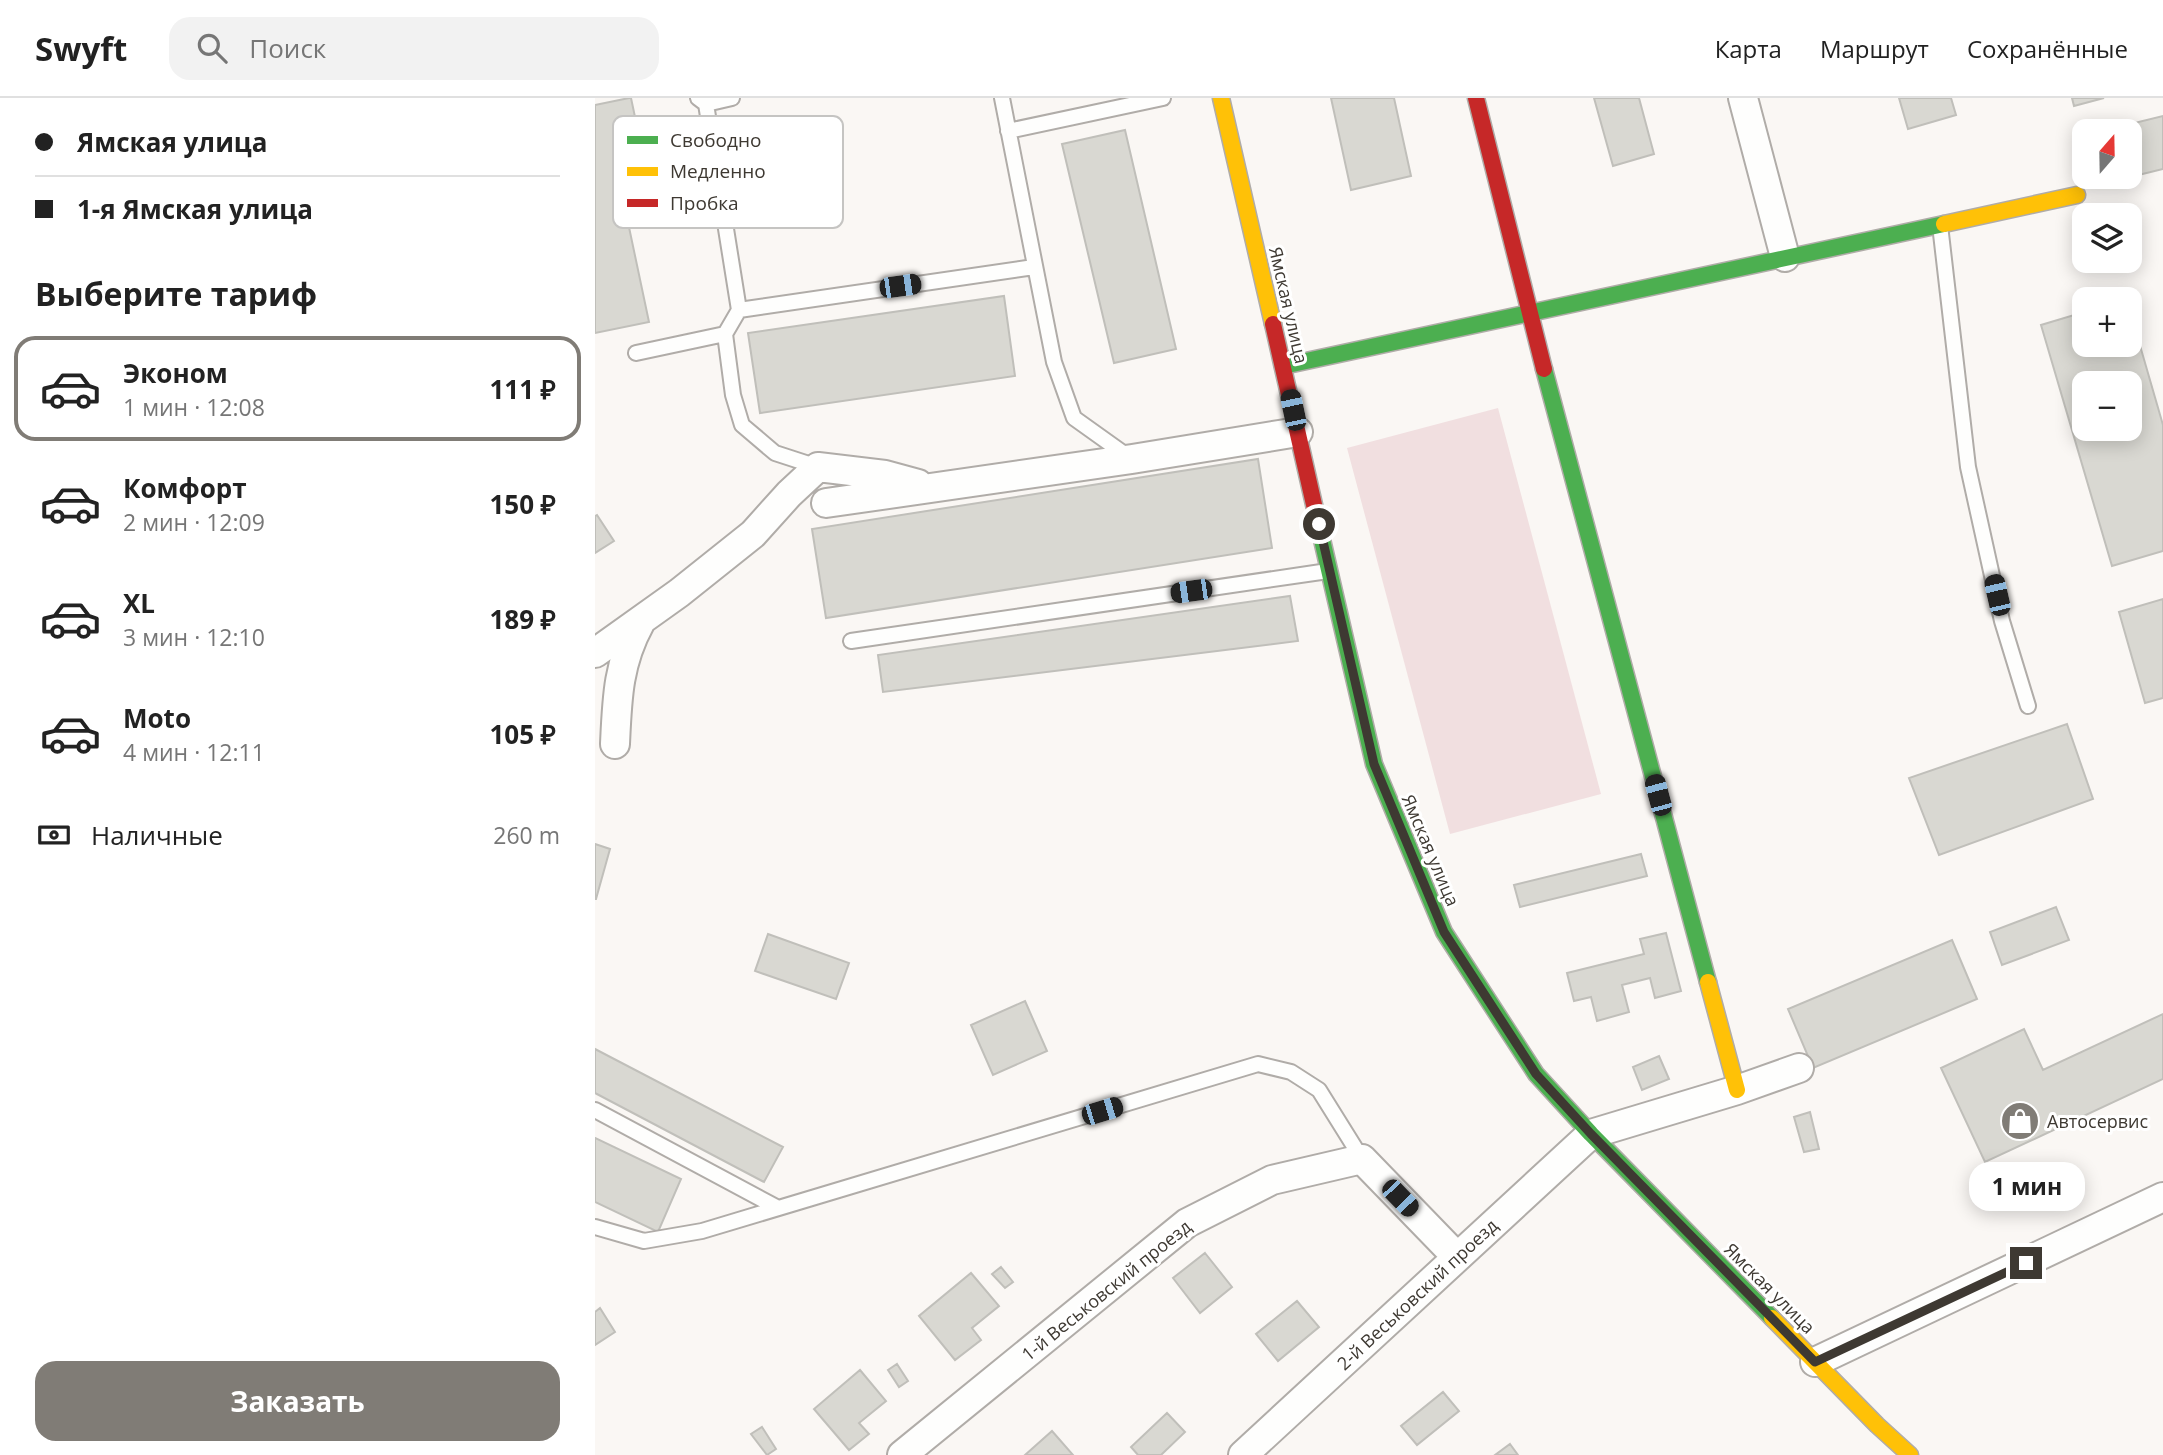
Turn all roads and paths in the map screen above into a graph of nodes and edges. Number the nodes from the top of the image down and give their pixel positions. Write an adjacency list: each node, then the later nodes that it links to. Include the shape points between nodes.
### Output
1 (732, 98): 7 (lane)
2 (1002, 98): 8 (lane)
3 (1163, 98): 8 (lane)
4 (1221, 98): 18 (street, Ямская улица)
5 (1476, 98): 15 (street)
6 (1743, 98): 12 (street)
7 (702, 101)
8 (1008, 131): 13 (lane)
9 (2077, 195): 10 (street)
10 (1940, 224): 12 (street); 28 (lane, via 1968,467 2002,621)
11 (724, 228): 14 (lane)
12 (1786, 257): 15 (street)
13 (1034, 267): 14 (lane); 20 (lane, via 1054,362 1074,418)
14 (739, 310): 16 (lane)
15 (1529, 312): 18 (street); 31 (street)
16 (725, 334): 17 (lane); 21 (lane, via 733,396 742,425 775,453)
17 (636, 353)
18 (1283, 366): 19 (street, Ямская улица)
19 (1298, 432): 20 (street); 24 (street, Ямская улица)
20 (1132, 459): 22 (street)
21 (818, 467): 22 (street, via 885,475); 25 (street, via 753,534)
22 (932, 487): 23 (street)
23 (826, 503)
24 (1330, 570): 26 (lane); 33 (street, Ямская улица, via 1374,764 1444,932 1536,1074)
25 (641, 620): 27 (street); 29 (street, via 627,647)
26 (851, 641)
27 (595, 653)
28 (2028, 706)
29 (615, 744)
30 (1799, 1068): 31 (street)
31 (1737, 1090): 33 (street)
32 (595, 1110): 36 (lane)
33 (1591, 1134): 38 (street, 2-й Веськовский проезд); 39 (street, Ямская улица)
34 (1362, 1159): 36 (lane, via 1319,1090 1291,1072 1258,1063); 38 (street); 40 (street, 1-й Веськовский проезд, via 1272,1180 1187,1223)
35 (2163, 1197): 39 (street)
36 (778, 1208): 37 (lane, via 702,1231 643,1241)
37 (595, 1227)
38 (1457, 1257): 41 (street, 2-й Веськовский проезд)
39 (1815, 1362): 42 (street, Ямская улица)
40 (902, 1455)
41 (1244, 1455)
42 (1910, 1455)

